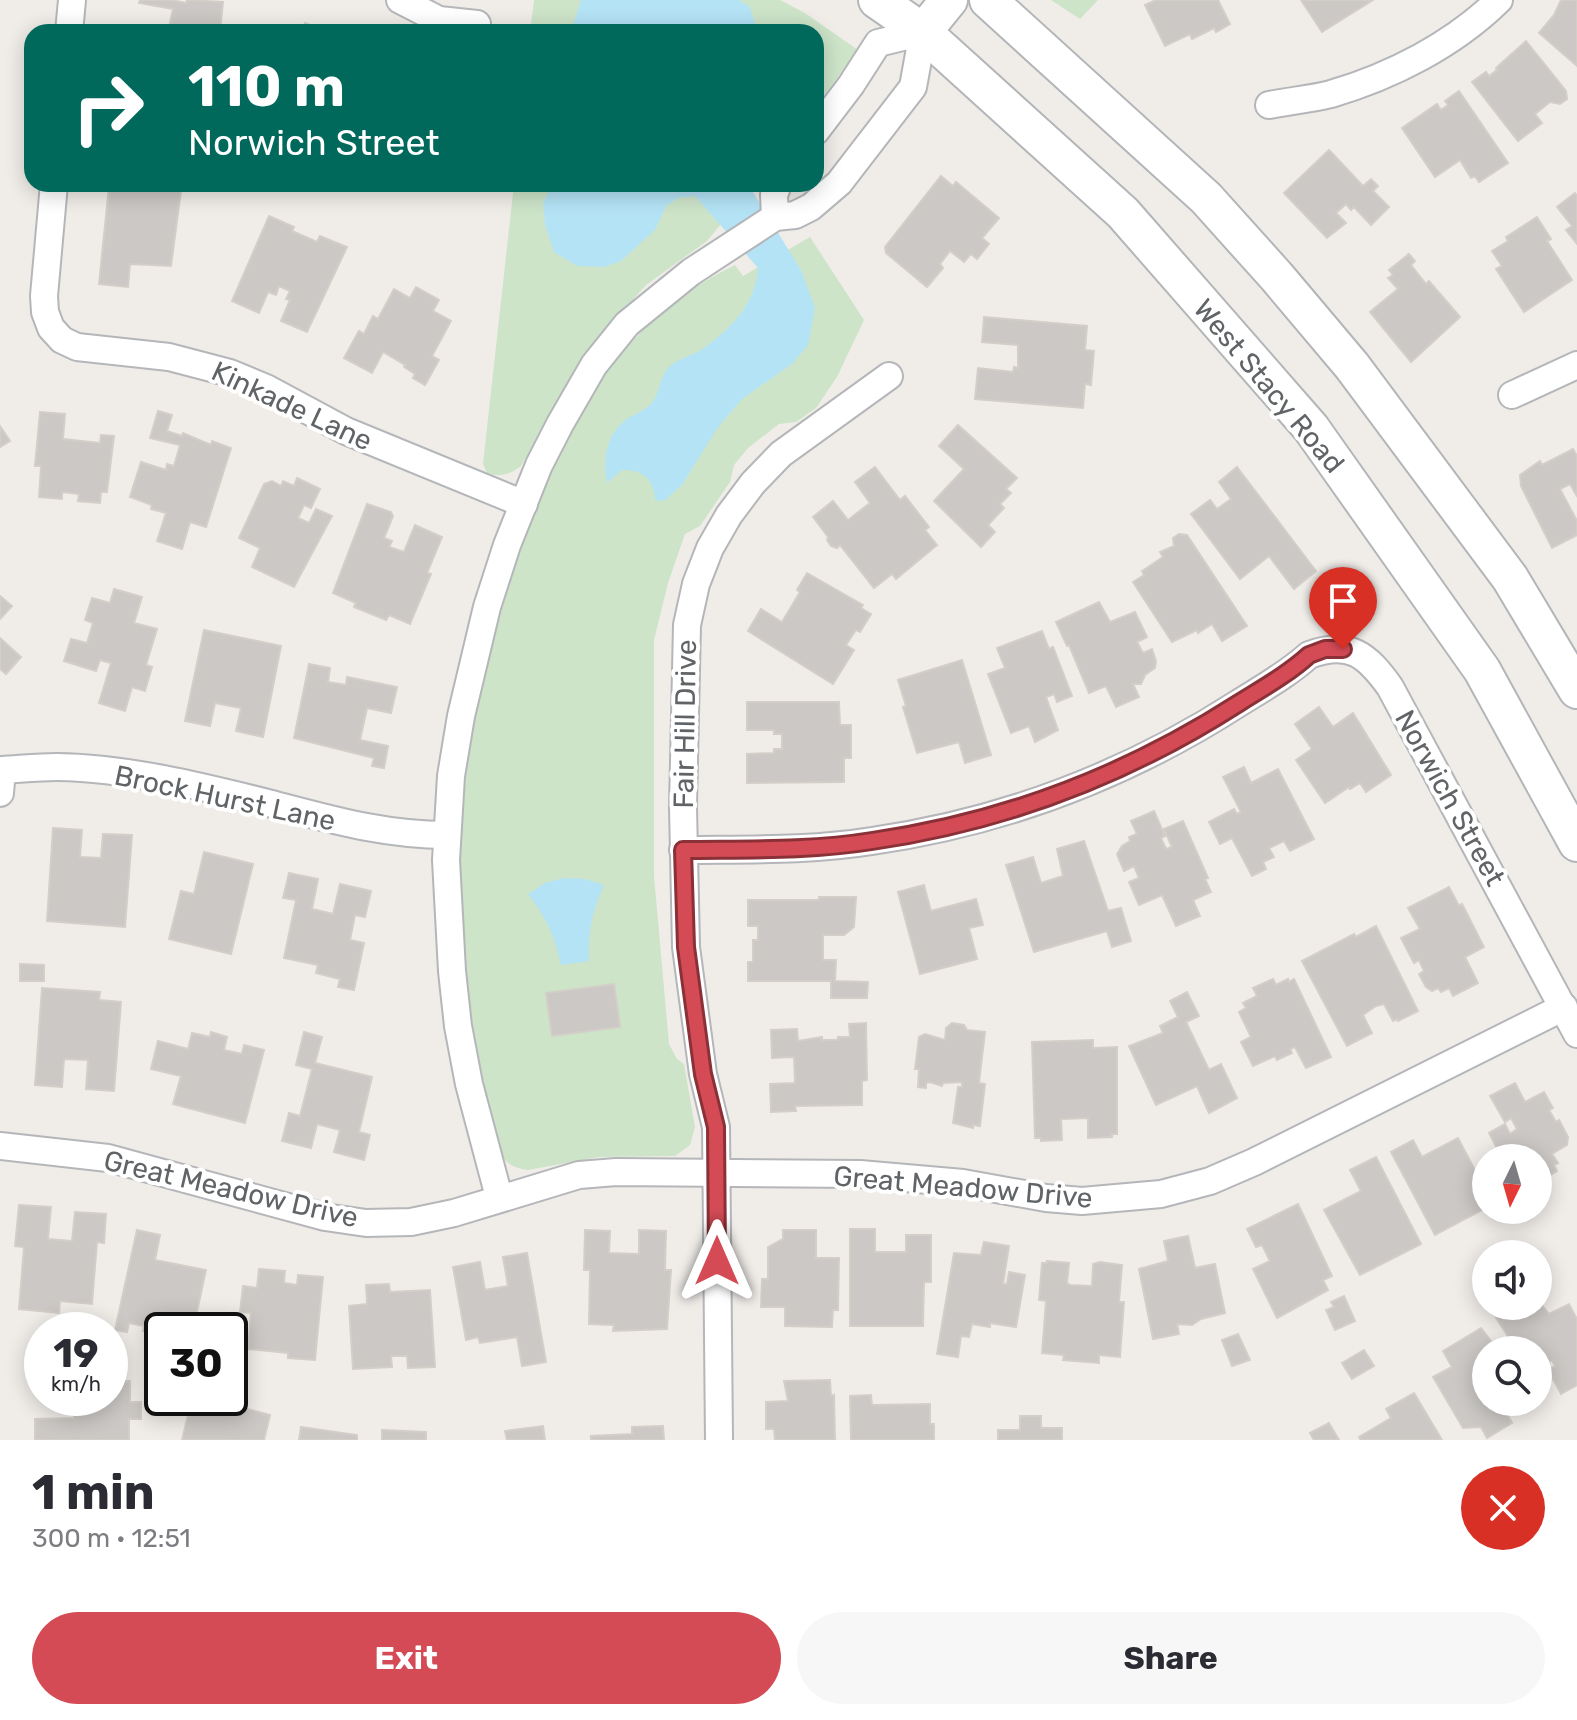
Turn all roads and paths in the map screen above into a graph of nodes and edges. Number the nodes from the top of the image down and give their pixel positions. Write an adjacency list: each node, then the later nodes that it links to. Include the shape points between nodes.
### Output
1 (72, 0): 7 (street)
2 (400, 0): 8 (street, via 439,20)
3 (877, 0): 9 (main road, West Stacy Road)
4 (949, 0): 9 (main road)
5 (988, 0): 19 (main road, via 1206,198 1306,310 1510,578)
6 (1499, 0): 10 (street, via 1450,39 1375,79 1327,95)
7 (70, 24)
8 (477, 24)
9 (923, 32): 11 (street, via 878,43); 14 (street, via 913,87 839,183 811,207); 22 (main road, West Stacy Road, via 1123,213 1311,428 1482,670)
10 (1269, 105)
11 (824, 120)
12 (53, 192): 18 (street, Kinkade Lane, via 45,312 56,333 77,347 169,357 230,373 357,436)
13 (775, 192): 14 (street)
14 (775, 217): 18 (street, via 691,272 627,324 594,365 539,465)
15 (1577, 365): 17 (street)
16 (889, 376): 23 (street, Fair Hill Drive, via 781,454 753,483 710,548 687,625)
17 (1512, 395)
18 (524, 504): 21 (street, via 471,668 451,776)
19 (1577, 690)
20 (1, 781): 21 (street, Brock Hurst Lane, via 58,767 140,776 365,829)
21 (447, 835): 28 (street, via 458,1026)
22 (1577, 843)
23 (683, 850): 24 (street, Norwich Street, via 870,842 1009,812 1134,762 1203,726 1309,655 1343,649 1373,664 1390,687); 27 (street, Fair Hill Drive, via 686,947 703,1074 716,1127)
24 (1564, 1007): 25 (street, Norwich Street); 27 (street, Great Meadow Drive, via 1254,1162 1161,1194 1082,1201 920,1178)
25 (1577, 1034)
26 (0, 1146): 28 (street, Great Meadow Drive, via 108,1158 325,1217 366,1223 411,1222)
27 (717, 1175): 28 (street, Great Meadow Drive, via 579,1175); 29 (street, Fair Hill Drive)
28 (499, 1197)
29 (719, 1440)

